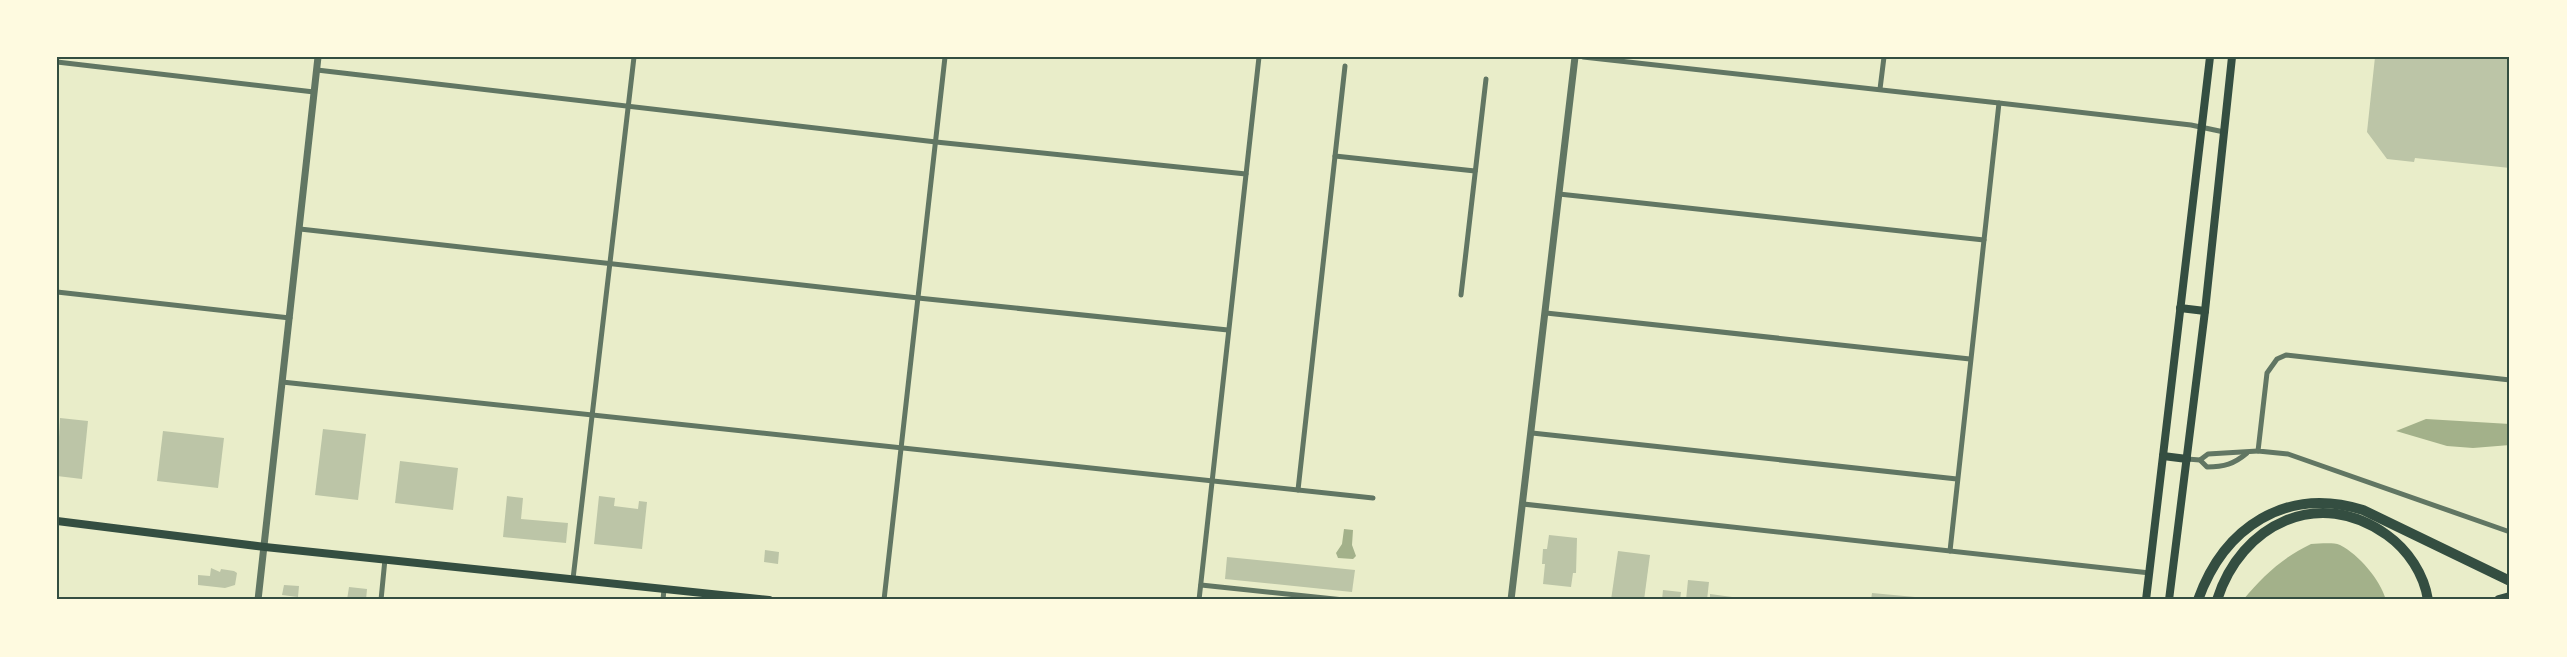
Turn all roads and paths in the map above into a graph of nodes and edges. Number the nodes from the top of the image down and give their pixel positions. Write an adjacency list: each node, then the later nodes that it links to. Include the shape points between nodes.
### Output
1 (318, 57): 12 (street)
2 (634, 57): 17 (street)
3 (945, 57): 20 (street)
4 (1259, 57): 23 (street)
5 (1575, 57): 24 (street)
6 (1583, 57): 14 (street)
7 (1884, 57): 14 (street)
8 (2210, 57): 18 (main road)
9 (2232, 57): 19 (main road)
10 (57, 62): 15 (street)
11 (1345, 66): 21 (street)
12 (317, 70): 15 (street); 17 (street)
13 (1486, 80): 22 (street)
14 (1880, 89): 16 (street)
15 (314, 92): 25 (street)
16 (1999, 103): 18 (street); 26 (street)
17 (628, 106): 20 (street); 27 (street)
18 (2201, 127): 19 (street); 31 (main road)
19 (2224, 132): 32 (main road)
20 (936, 142): 23 (street); 30 (street)
21 (1335, 156): 22 (street); 49 (street)
22 (1475, 171): 29 (street)
23 (1246, 174): 35 (street)
24 (1559, 194): 26 (street); 33 (street)
25 (300, 229): 27 (street); 34 (street)
26 (1984, 240): 36 (street)
27 (610, 264): 30 (street); 39 (street)
28 (57, 292): 34 (street)
29 (1461, 294)
30 (918, 298): 35 (street); 41 (street)
31 (2180, 308): 32 (main road); 44 (main road)
32 (2205, 311): 45 (main road)
33 (1545, 313): 36 (street); 40 (street)
34 (290, 318): 38 (street)
35 (1228, 330): 48 (street)
36 (1970, 359): 47 (street)
37 (2510, 380): 42 (street, via 2286,355 2277,359 2267,373)
38 (282, 382): 39 (street); 54 (street)
39 (593, 415): 41 (street); 58 (street)
40 (1532, 433): 47 (street); 51 (street)
41 (902, 448): 48 (street); 67 (street)
42 (2258, 451): 43 (street); 53 (street, via 2288,454)
43 (2247, 453): 46 (street, via 2208,454); 46 (street, via 2235,463 2221,467 2207,467)
44 (2163, 456): 45 (main road); 57 (main road)
45 (2187, 459): 46 (street); 72 (main road)
46 (2200, 460)
47 (1957, 479): 55 (street)
48 (1211, 481): 49 (street); 60 (street)
49 (1298, 490): 50 (street)
50 (1373, 498)
51 (1523, 504): 55 (street); 70 (street)
52 (57, 521): 54 (main road)
53 (2510, 532)
54 (265, 547): 56 (main road); 63 (street)
55 (1950, 551): 57 (street)
56 (385, 559): 58 (main road); 64 (street)
57 (2150, 573): 71 (main road)
58 (573, 579): 61 (main road)
59 (2510, 581): 73 (highway, via 2363,510 2312,502 2270,514 2240,534 2211,570)
60 (1201, 585): 68 (street); 69 (street)
61 (664, 589): 65 (street); 66 (main road)
62 (2510, 597): 76 (highway)
63 (258, 600)
64 (381, 600)
65 (663, 600)
66 (769, 600)
67 (884, 600)
68 (1199, 600)
69 (1344, 600)
70 (1511, 600)
71 (2146, 600)
72 (2169, 600)
73 (2198, 600)
74 (2217, 600): 75 (highway, via 2235,561 2269,528 2288,519 2333,513 2356,518 2395,540 2415,566)
75 (2428, 600)
76 (2499, 600)

